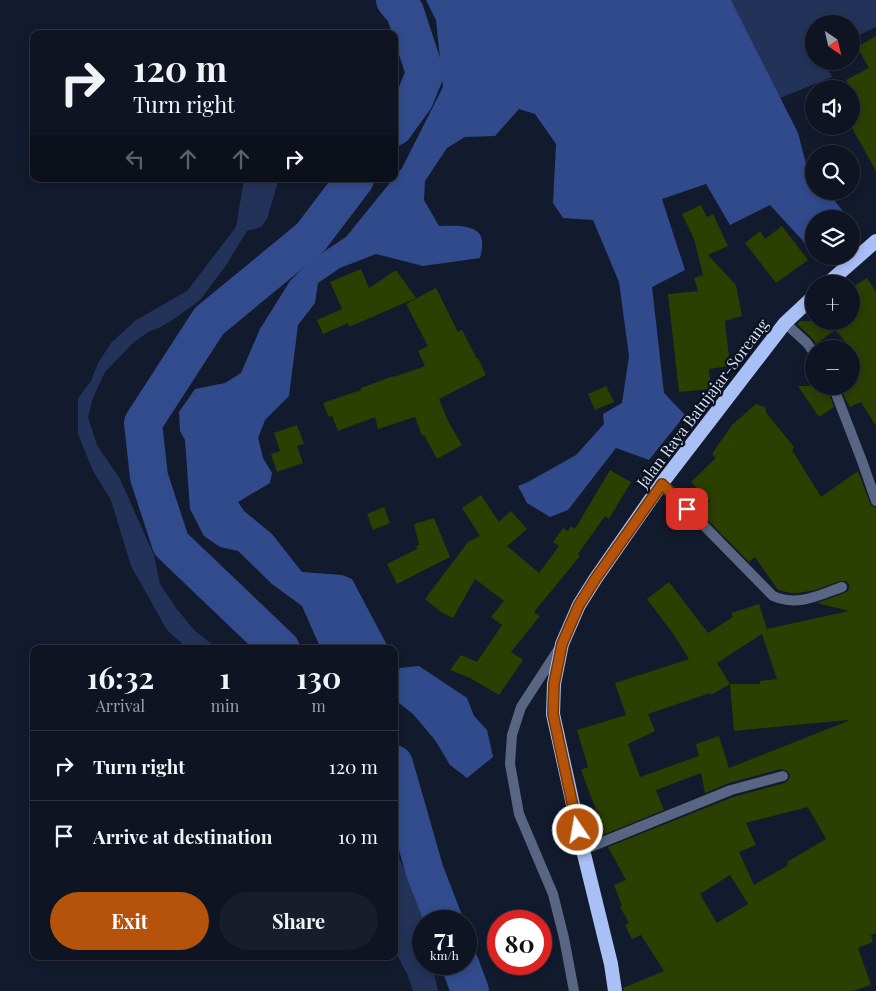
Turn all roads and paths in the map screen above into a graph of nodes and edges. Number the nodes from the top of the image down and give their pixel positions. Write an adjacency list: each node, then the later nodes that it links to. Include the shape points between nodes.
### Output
1 (876, 241): 2 (highway)
2 (837, 275)
3 (805, 304): 4 (highway, Jalan Raya Batujajar-Soreang)
4 (785, 323): 5 (street); 7 (highway, Jalan Raya Batujajar-Soreang)
5 (805, 341)
6 (836, 395): 8 (street)
7 (662, 484): 9 (street, via 773,596 797,601); 10 (highway, Jalan Raya Batujajar-Soreang, via 579,605)
8 (876, 501)
9 (842, 587)
10 (562, 644): 12 (highway, Jalan Raya Batujajar-Soreang, via 554,684 553,714); 13 (street, via 520,708 512,734 510,764 519,814 552,894)
11 (783, 776): 12 (street, via 731,790)
12 (583, 850): 14 (highway, Jalan Raya Batujajar-Soreang)
13 (574, 991)
14 (615, 991)

